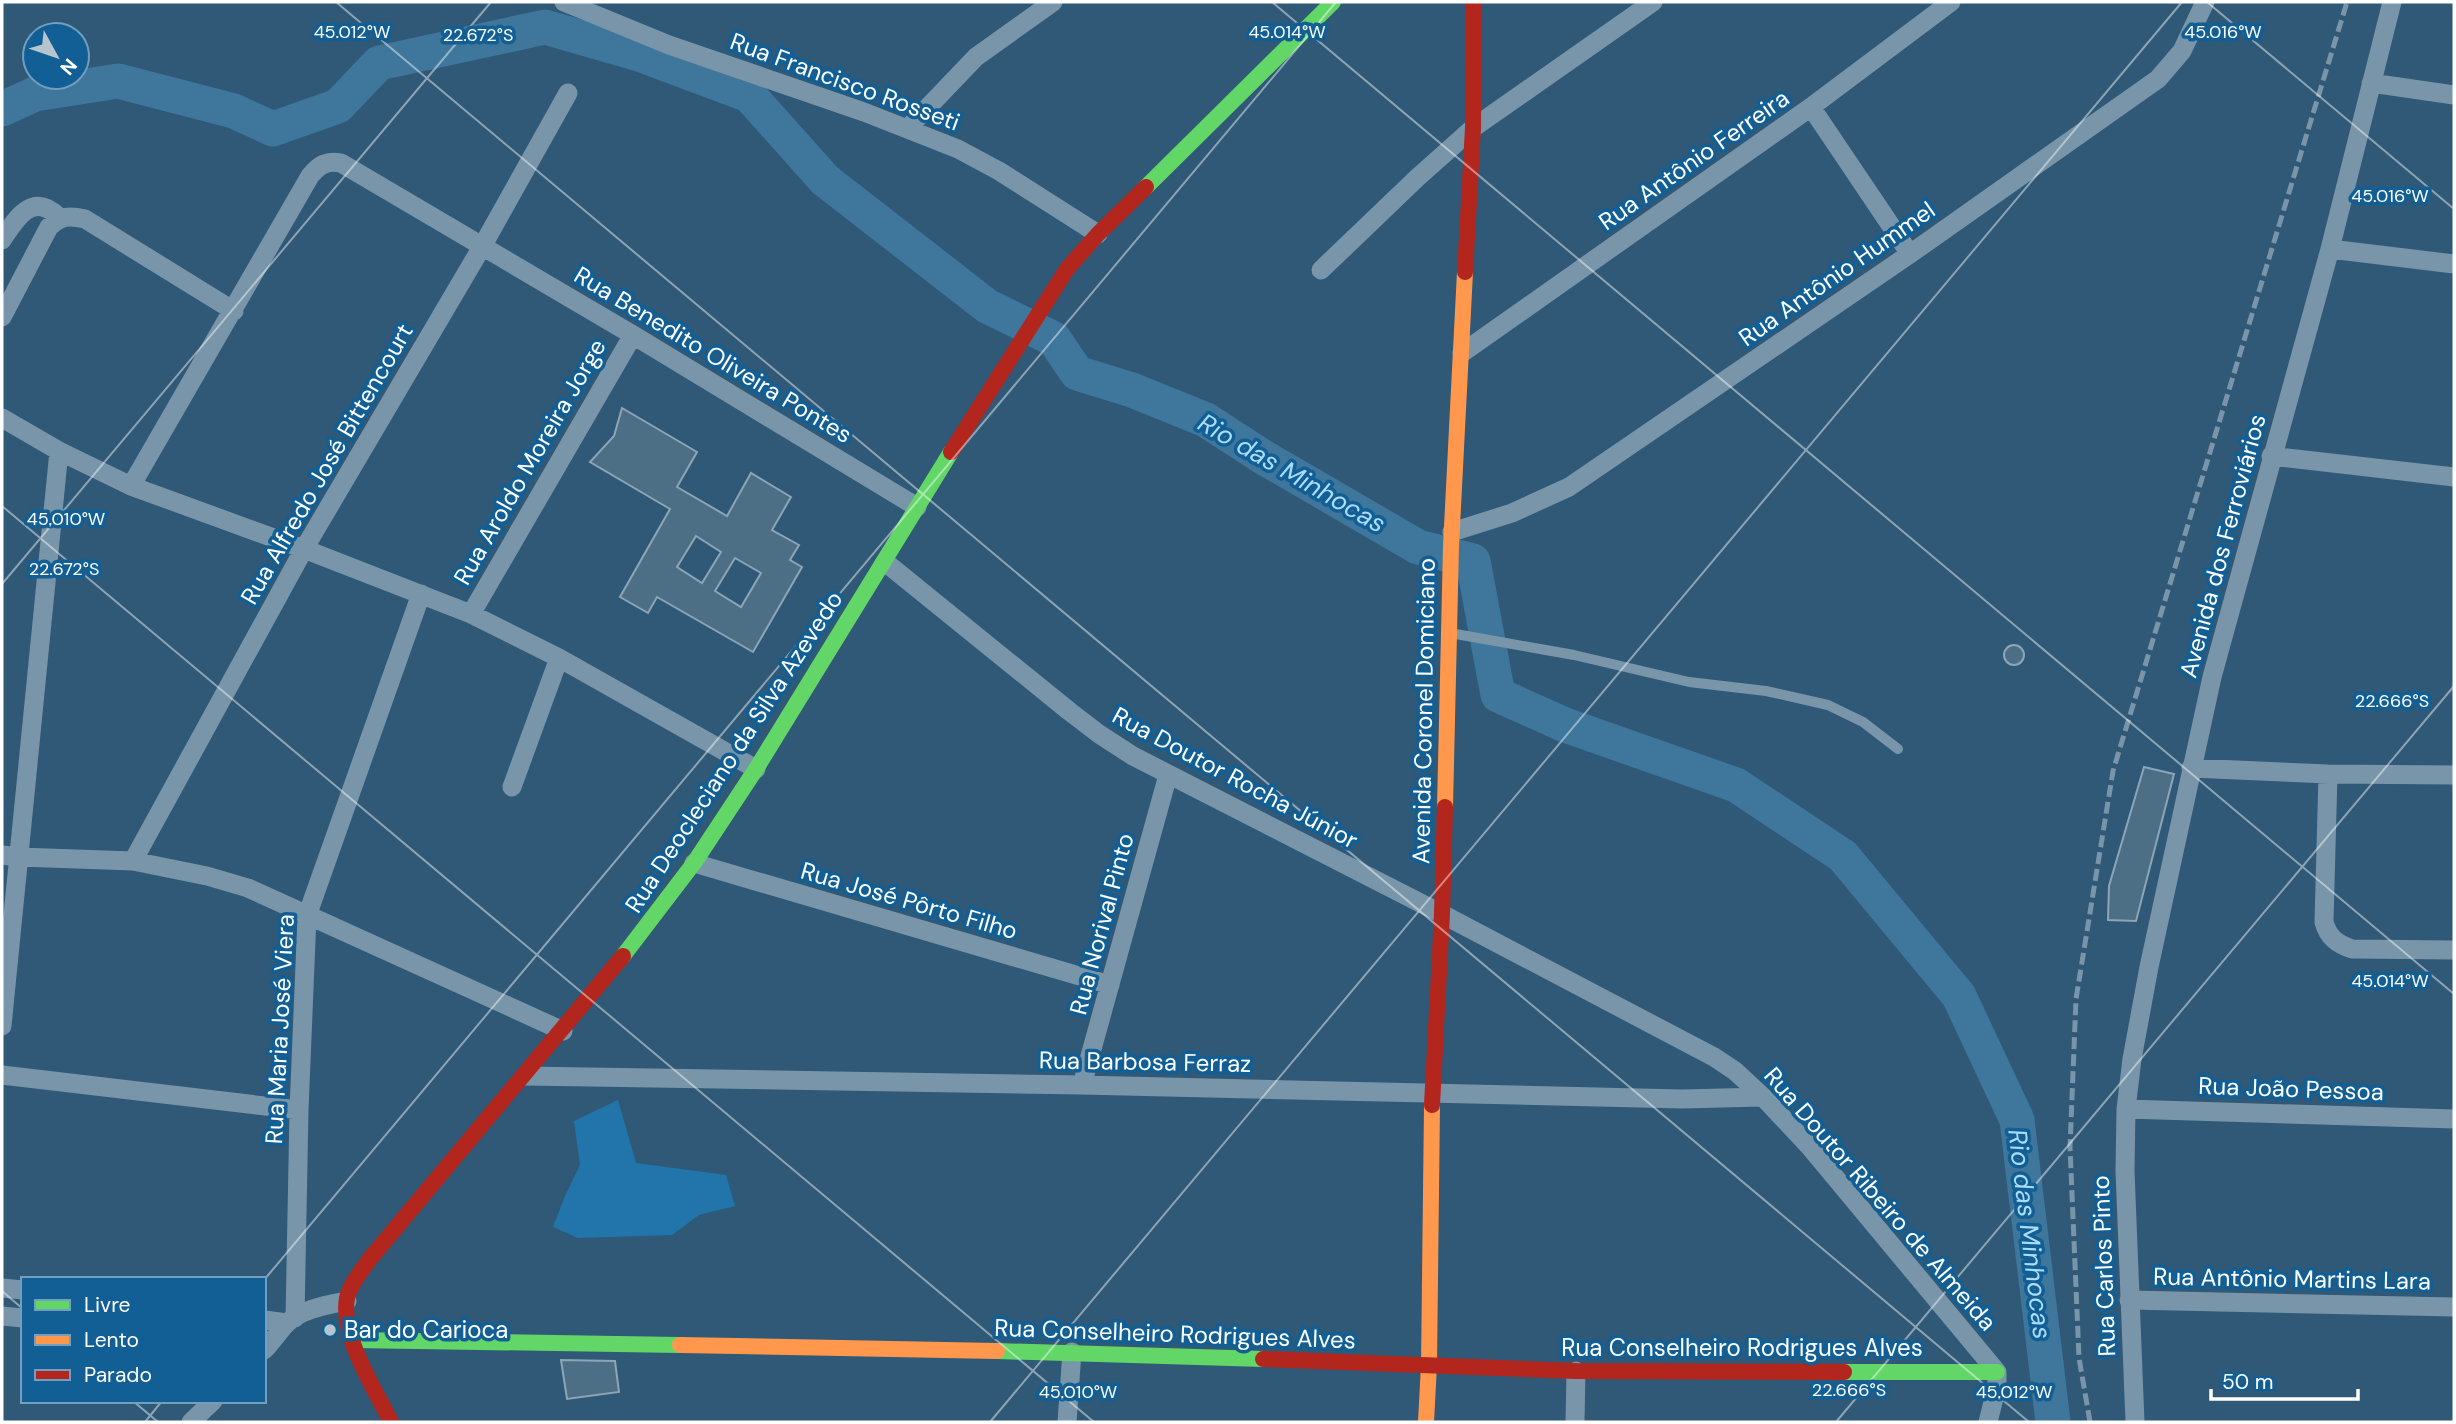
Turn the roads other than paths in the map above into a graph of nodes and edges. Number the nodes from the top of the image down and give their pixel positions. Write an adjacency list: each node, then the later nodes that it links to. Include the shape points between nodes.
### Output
1 (564, 2): 13 (street, Rua Francisco Rosseti, via 669,45)
2 (1053, 2): 13 (street, via 976,57)
3 (1333, 2): 16 (street, Rua Deocleciano da Silva Azevedo)
4 (1474, 2): 14 (street, Avenida Coronel Domiciano)
5 (1653, 2): 14 (street)
6 (1951, 2): 12 (street, Rua Antônio Ferreira)
7 (2205, 2): 20 (street, Rua Antônio Hummel, via 2182,51 2158,79)
8 (2392, 2): 9 (street, Avenida dos Ferroviários)
9 (2371, 83): 11 (street); 19 (street, Avenida dos Ferroviários)
10 (568, 93): 18 (street, Rua Alfredo José Bittencourt)
11 (2454, 95)
12 (1811, 107): 20 (street); 26 (street, Rua Antônio Ferreira)
13 (908, 128): 16 (street, Rua Francisco Rosseti, via 999,171)
14 (1473, 128): 22 (street); 26 (street, Avenida Coronel Domiciano)
15 (60, 218): 17 (street, via 46,206 32,207 19,216); 23 (street, via 85,219); 24 (street, via 49,227)
16 (1098, 234): 32 (street, Rua Deocleciano da Silva Azevedo, via 1067,269)
17 (2, 240)
18 (482, 245): 23 (street, Rua Benedito Oliveira Pontes, via 341,163 326,162 315,170); 25 (street, Rua Benedito Oliveira Pontes); 34 (street, Rua Alfredo José Bittencourt)
19 (2330, 249): 21 (street); 29 (street, Avenida dos Ferroviários)
20 (1910, 254): 33 (street, Rua Antônio Hummel, via 1569,487)
21 (2454, 264)
22 (1321, 270)
23 (234, 311): 31 (street)
24 (2, 317)
25 (632, 335): 32 (street, Rua Benedito Oliveira Pontes); 37 (street, Rua Aroldo Moreira Jorge)
26 (1462, 353): 33 (street, Avenida Coronel Domiciano)
27 (2, 418): 28 (street)
28 (59, 451): 31 (street); 47 (street)
29 (2272, 456): 30 (street); 41 (street, Avenida dos Ferroviários)
30 (2454, 477)
31 (131, 485): 34 (street)
32 (917, 507): 35 (street, Rua Deocleciano da Silva Azevedo)
33 (1452, 539): 38 (street, Avenida Coronel Domiciano)
34 (304, 549): 36 (street); 48 (street, Rua Alfredo José Bittencourt)
35 (885, 562): 42 (street, Rua Deocleciano da Silva Azevedo); 44 (street, Rua Doutor Rocha Júnior, via 1099,734)
36 (421, 594): 37 (street); 51 (street, Rua Maria José Viera)
37 (471, 614): 39 (street)
38 (1449, 633): 40 (lane, via 1828,705 1863,722); 50 (street, Avenida Coronel Domiciano)
39 (559, 658): 42 (street); 46 (street)
40 (1898, 749)
41 (2191, 768): 43 (street); 61 (street, Avenida dos Ferroviários, via 2149,967)
42 (756, 769): 49 (street, Rua Deocleciano da Silva Azevedo)
43 (2328, 774): 45 (street); 52 (street, via 2324,922 2331,938 2352,948)
44 (1168, 775): 50 (street, Rua Doutor Rocha Júnior); 53 (street, Rua Norival Pinto)
45 (2454, 775)
46 (512, 787)
47 (10, 856): 48 (street); 54 (street)
48 (134, 861): 51 (street, via 248,888)
49 (694, 863): 53 (street, Rua José Pôrto Filho); 55 (street, Rua Deocleciano da Silva Azevedo)
50 (1442, 914): 59 (street, Avenida Coronel Domiciano); 60 (street, Rua Doutor Ribeiro de Almeida, via 1714,1057)
51 (307, 916): 55 (street); 62 (street, Rua Maria José Viera)
52 (2454, 950)
53 (1110, 985): 58 (street, Rua Norival Pinto)
54 (2, 1026)
55 (563, 1031): 57 (street, Rua Deocleciano da Silva Azevedo)
56 (2, 1075): 62 (street)
57 (525, 1076): 58 (street, Rua Barbosa Ferraz); 67 (street, Rua Deocleciano da Silva Azevedo, via 369,1261)
58 (1083, 1085): 59 (street, Rua Barbosa Ferraz)
59 (1432, 1094): 60 (street, Rua Barbosa Ferraz); 77 (street, Avenida Coronel Domiciano)
60 (1763, 1097): 76 (street, Rua Doutor Ribeiro de Almeida)
61 (2126, 1109): 63 (street, Rua João Pessoa); 66 (street, Rua Carlos Pinto)
62 (299, 1110): 72 (street, Rua Maria José Viera)
63 (2454, 1119)
64 (2, 1287): 65 (street)
65 (21, 1290)
66 (2129, 1300): 68 (street, Rua Antônio Martins Lara); 86 (street, Rua Carlos Pinto)
67 (347, 1301): 72 (street); 73 (street)
68 (2454, 1307)
69 (2, 1316): 70 (street)
70 (21, 1318)
71 (266, 1320): 72 (street)
72 (291, 1320): 74 (street)
73 (353, 1340): 75 (street, Rua Conselheiro Rodrigues Alves); 81 (street)
74 (266, 1347)
75 (1072, 1352): 77 (street, Rua Conselheiro Rodrigues Alves); 82 (street)
76 (1991, 1364): 78 (street, Rua Conselheiro Rodrigues Alves); 85 (street, via 1998,1381)
77 (1429, 1365): 78 (street, Rua Conselheiro Rodrigues Alves); 83 (street, Avenida Coronel Domiciano)
78 (1576, 1371): 84 (street)
79 (210, 1403): 80 (street)
80 (191, 1422)
81 (391, 1422)
82 (1067, 1422)
83 (1426, 1422)
84 (1575, 1422)
85 (1988, 1422)
86 (2135, 1422)

